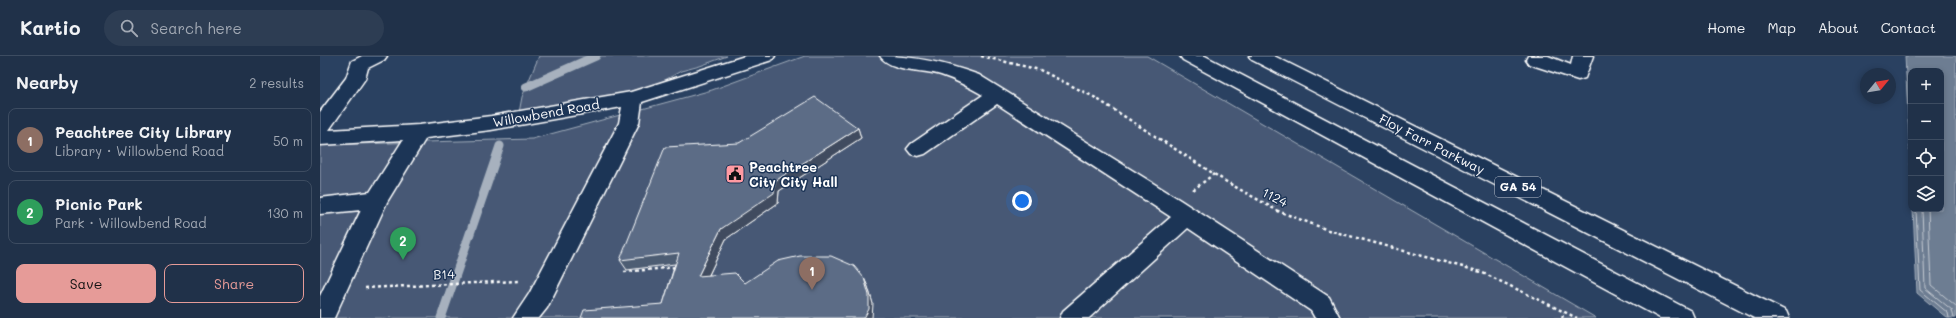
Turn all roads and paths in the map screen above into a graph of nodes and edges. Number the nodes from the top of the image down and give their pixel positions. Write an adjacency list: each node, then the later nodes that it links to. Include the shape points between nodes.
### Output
1 (377, 56): 11 (main road, via 359,65 355,79)
2 (765, 56): 10 (main road, Willowbend Road)
3 (890, 56): 9 (main road, via 895,60 944,69 972,80)
4 (981, 56): 22 (path, 1124, via 1040,70 1094,97 1225,182 1278,211 1328,230 1481,272)
5 (1190, 56): 29 (main road)
6 (1259, 56): 30 (main road, Floy Farr Parkway / GA 54)
7 (1538, 56): 8 (main road, via 1536,60 1578,74)
8 (1584, 56)
9 (997, 95): 14 (main road); 17 (main road)
10 (633, 98): 12 (main road, Willowbend Road, via 491,123); 25 (main road, via 629,123 538,301)
11 (320, 127)
12 (419, 132): 13 (main road, Willowbend Road); 15 (main road)
13 (320, 138)
14 (918, 149)
15 (377, 200): 16 (main road); 24 (main road)
16 (320, 206)
17 (1187, 216): 23 (main road); 26 (main road)
18 (682, 266): 19 (path)
19 (624, 272)
20 (520, 280): 21 (path, B14)
21 (361, 288)
22 (1564, 312): 27 (path); 28 (path, 1124)
23 (1320, 313)
24 (322, 318)
25 (526, 318)
26 (1072, 318)
27 (1562, 318)
28 (1576, 318)
29 (1682, 318)
30 (1777, 318)

